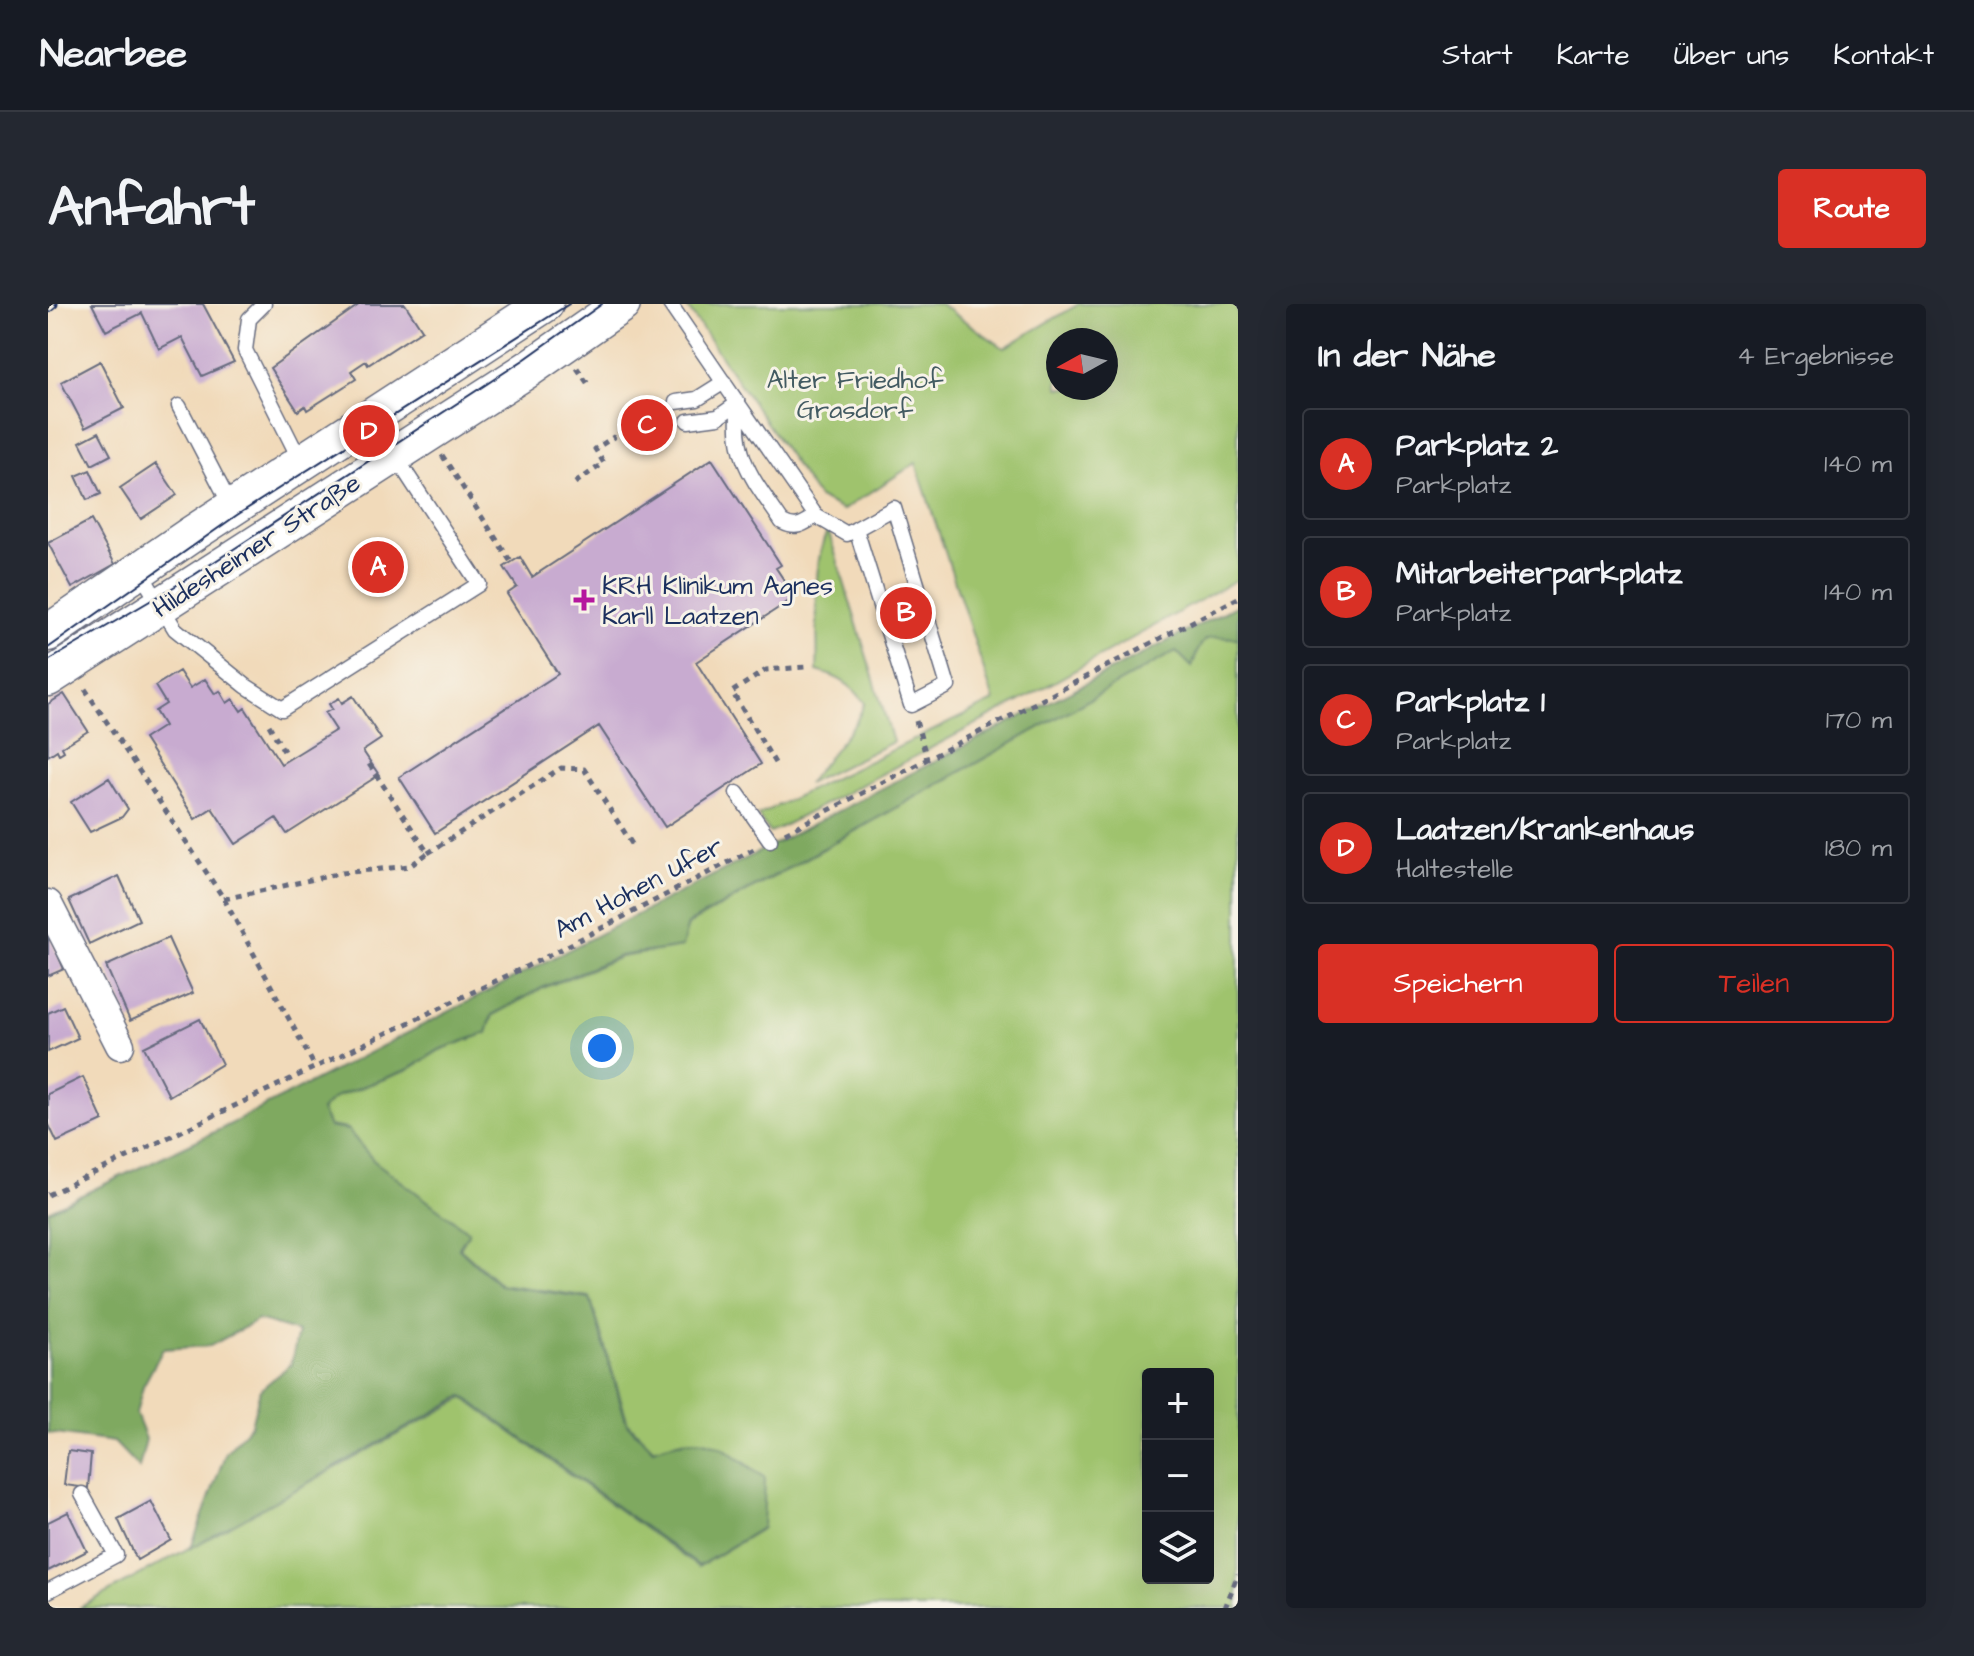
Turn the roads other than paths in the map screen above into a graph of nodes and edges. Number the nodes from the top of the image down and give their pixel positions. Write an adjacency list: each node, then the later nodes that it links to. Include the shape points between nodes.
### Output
1 (264, 304): 11 (lane, via 249,319 245,350)
2 (545, 304): 11 (street, Hildesheimer Straße)
3 (622, 304): 10 (street, Hildesheimer Straße)
4 (670, 304): 5 (lane)
5 (724, 382): 6 (lane, via 697,399); 7 (lane)
6 (676, 402)
7 (739, 404): 9 (lane, via 718,417); 13 (lane); 13 (lane, via 735,434 743,464 782,522 792,528)
8 (179, 406): 12 (lane)
9 (688, 421)
10 (394, 456): 16 (street, Hildesheimer Straße); 16 (lane, via 479,584 282,709 175,629)
11 (301, 462): 12 (street, Hildesheimer Straße)
12 (232, 508): 15 (street, Hildesheimer Straße)
13 (816, 516): 14 (lane, via 847,534)
14 (856, 529): 14 (lane, via 911,705 948,686 894,508)
15 (139, 571): 16 (lane); 17 (street, Hildesheimer Straße)
16 (160, 607): 18 (street, Hildesheimer Straße)
17 (48, 633)
18 (58, 672)
19 (737, 793): 20 (lane)
20 (770, 840)
21 (48, 904): 22 (street)
22 (120, 1045)
23 (82, 1494): 24 (lane, via 116,1555)
24 (48, 1591)

